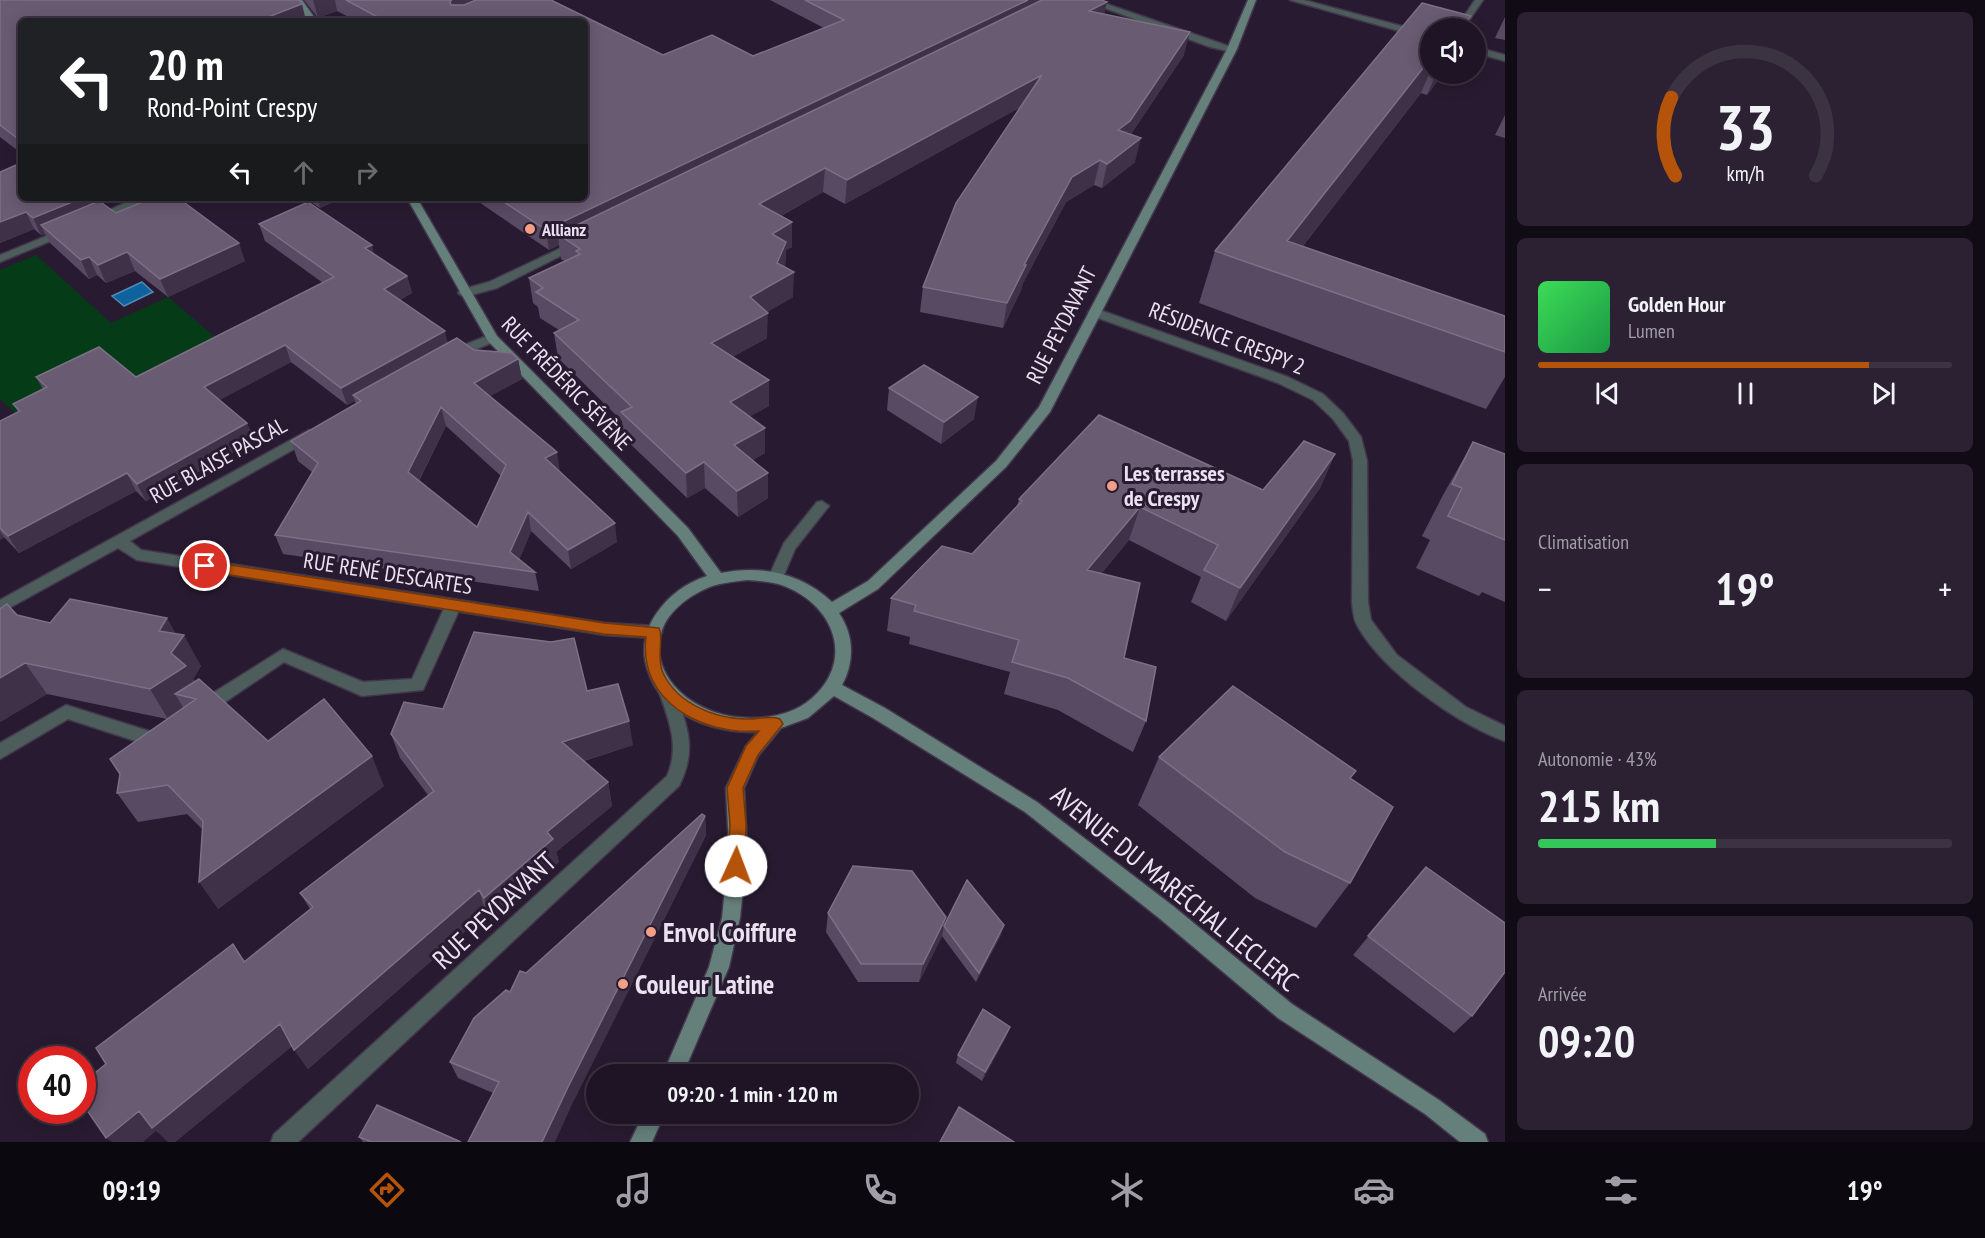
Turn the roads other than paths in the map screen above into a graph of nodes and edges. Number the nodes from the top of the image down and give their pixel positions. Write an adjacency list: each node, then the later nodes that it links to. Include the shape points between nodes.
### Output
1 (297, 0): 6 (street)
2 (1087, 0): 9 (street)
3 (1252, 0): 9 (street, RUE PEYDAVANT)
4 (1294, 0): 8 (street)
5 (1479, 0): 7 (street)
6 (311, 18)
7 (1467, 18)
8 (1420, 34)
9 (1232, 49): 17 (street, RUE PEYDAVANT)
10 (1486, 53): 11 (street)
11 (1505, 58)
12 (138, 201): 15 (street)
13 (414, 201): 16 (street, RUE FRÉDÉRIC SÉVÈNE)
14 (590, 237): 16 (street, via 493,285)
15 (0, 259)
16 (464, 293): 18 (street, RUE FRÉDÉRIC SÉVÈNE)
17 (1094, 312): 27 (street, RUE PEYDAVANT, via 1045,409 1001,464 873,585); 34 (street, RÉSIDENCE CRESPY 2, via 1283,380 1318,398 1338,416 1356,440 1360,461 1363,622 1391,659 1460,712)
18 (492, 338): 19 (street); 23 (street, RUE FRÉDÉRIC SÉVÈNE, via 683,532)
19 (441, 361)
20 (326, 425): 22 (street, RUE BLAISE PASCAL)
21 (822, 506): 24 (street, via 789,547)
22 (120, 541): 25 (street, RUE RENÉ DESCARTES, via 137,555); 26 (street, RUE BLAISE PASCAL)
23 (717, 578): 24 (street, via 747,574); 28 (street, via 689,590 667,608)
24 (776, 578): 27 (street, via 797,584)
25 (453, 606): 28 (street, RUE RENÉ DESCARTES, via 604,629); 31 (street, via 417,685 362,689 284,655)
26 (0, 607)
27 (831, 610): 29 (street, via 846,648 843,668)
28 (654, 632): 30 (street, via 651,652 656,673)
29 (833, 687): 32 (street, via 798,716); 40 (street, AVENUE DU MARÉCHAL LECLERC, via 1031,807 1148,897 1285,1011 1432,1107)
30 (667, 692): 32 (street, via 687,709 714,722 744,726); 38 (street, RUE PEYDAVANT, via 683,750 681,768 673,781)
31 (194, 714)
32 (775, 724): 36 (street, via 752,751 735,788 738,849 730,918 719,967)
33 (174, 727): 35 (street, via 154,740 66,712)
34 (1505, 734)
35 (0, 752)
36 (677, 1064)
37 (650, 1124): 39 (street)
38 (282, 1142)
39 (641, 1142)
40 (1477, 1142)

